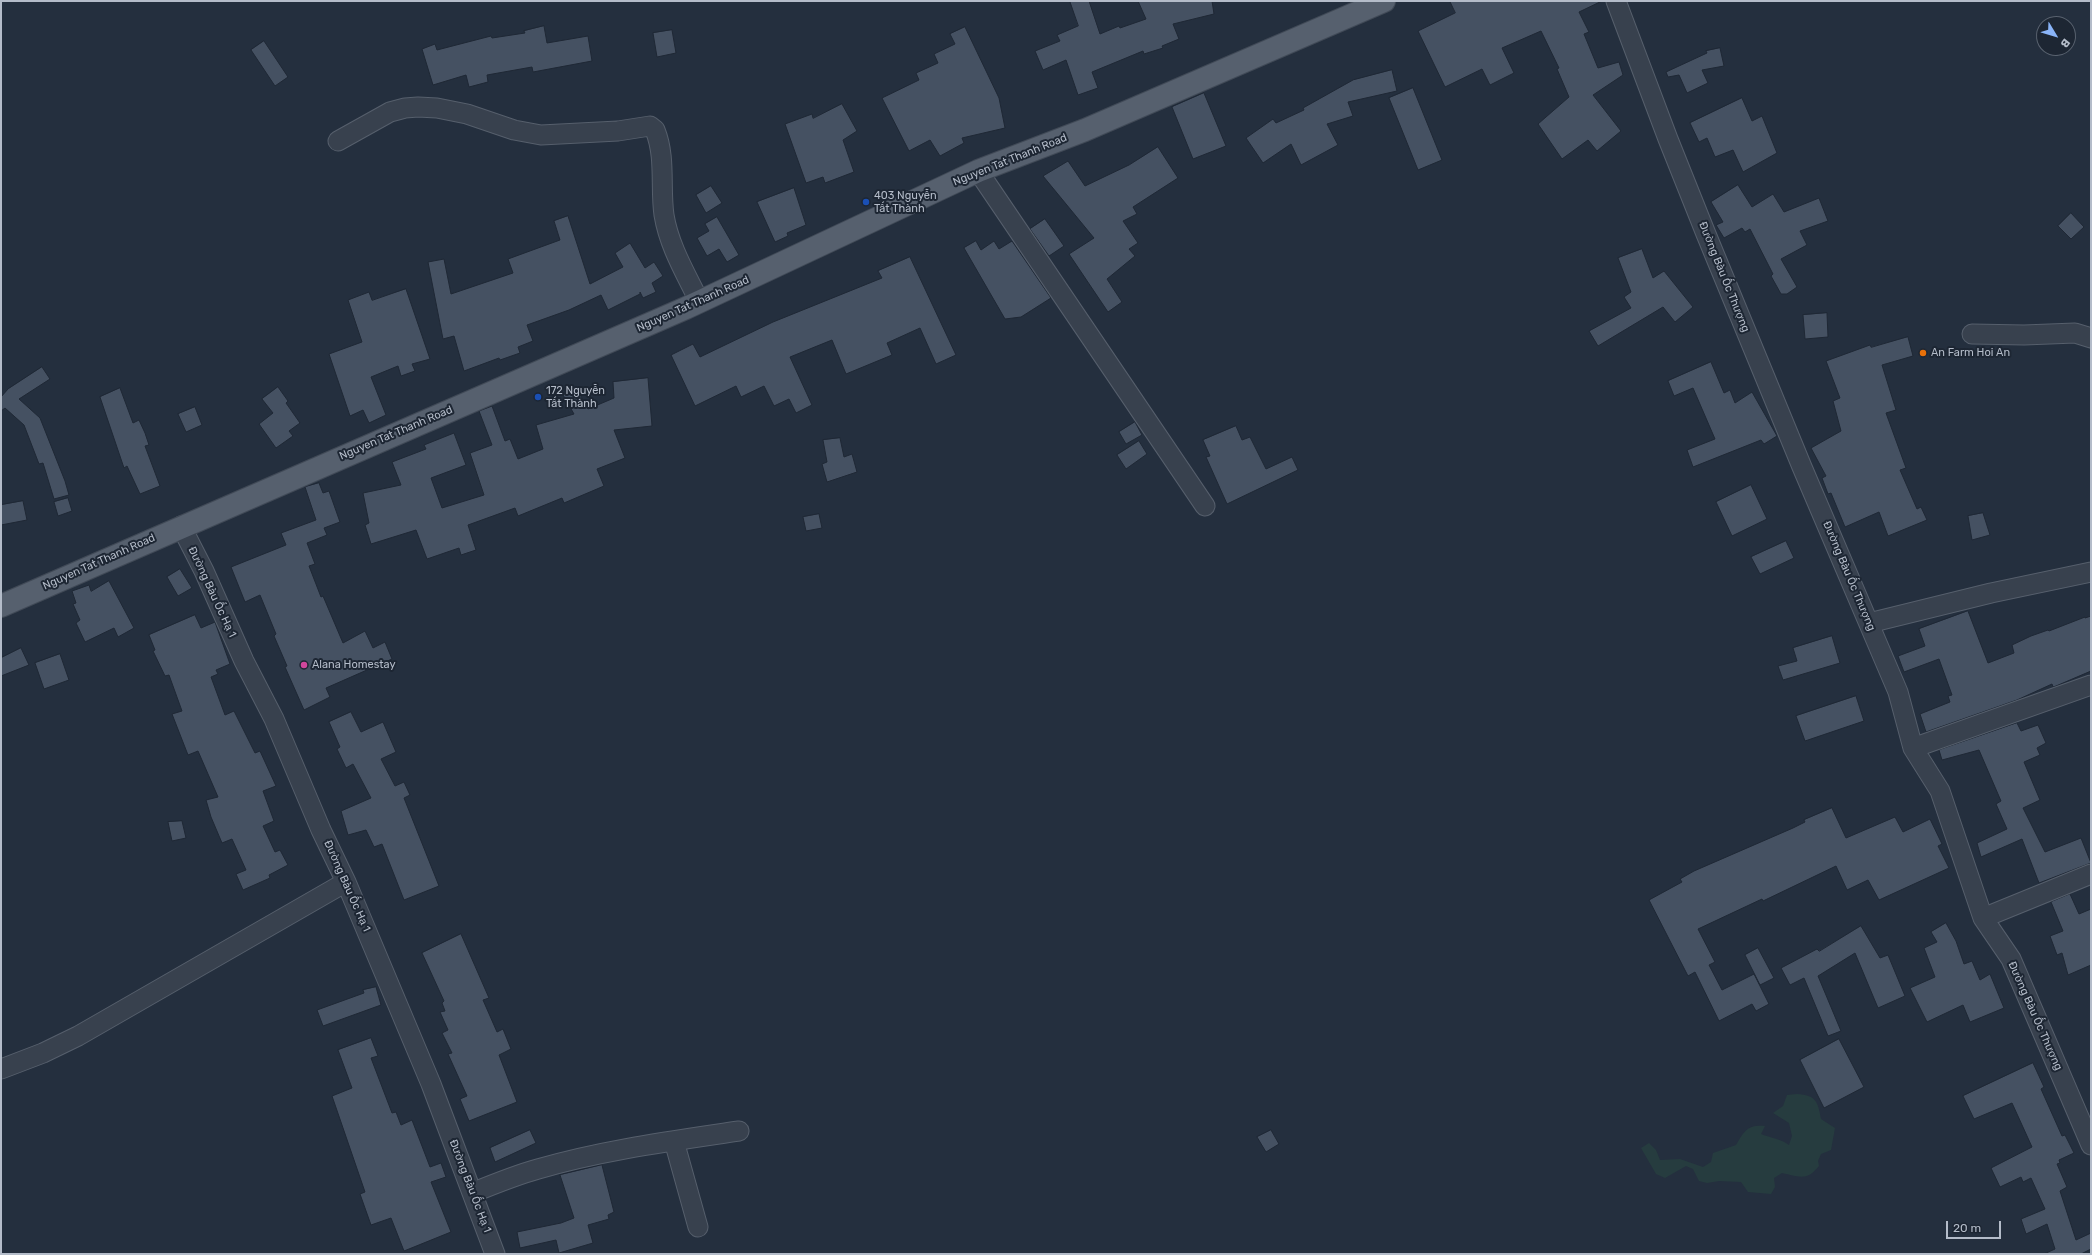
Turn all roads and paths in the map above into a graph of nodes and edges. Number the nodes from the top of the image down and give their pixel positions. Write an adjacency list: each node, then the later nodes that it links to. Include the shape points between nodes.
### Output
1 (1384, 1): 4 (main road, Nguyen Tat Thanh Road, via 1085,130)
2 (1616, 1): 12 (street, Đường Bàu Ốc Thượng, via 1706,234)
3 (338, 141): 5 (street, via 390,112 418,107 467,114 514,130 541,135 650,126 655,130 661,154 663,206 669,234)
4 (978, 171): 5 (main road, Nguyen Tat Thanh Road); 8 (street)
5 (700, 301): 9 (main road, Nguyen Tat Thanh Road)
6 (1972, 334): 7 (street, via 2075,333)
7 (2091, 338)
8 (1205, 506)
9 (181, 526): 11 (main road, Nguyen Tat Thanh Road); 16 (street, Đường Bàu Ốc Hạ 1, via 274,719)
10 (2091, 572): 12 (street)
11 (1, 606)
12 (1869, 623): 14 (street, Đường Bàu Ốc Thượng, via 1898,692)
13 (2091, 685): 14 (street)
14 (1913, 748): 17 (street, Đường Bàu Ốc Thượng, via 1940,791)
15 (2091, 874): 17 (street)
16 (346, 882): 18 (street, via 84,1032 43,1053); 22 (street, Đường Bàu Ốc Hạ 1, via 431,1084)
17 (1983, 918): 20 (street, Đường Bàu Ốc Thượng, via 2011,959)
18 (1, 1069)
19 (739, 1132): 21 (street)
20 (2089, 1136)
21 (674, 1141): 22 (street, via 563,1162); 23 (street)
22 (472, 1192): 24 (street, Đường Bàu Ốc Hạ 1)
23 (698, 1227)
24 (496, 1254)

